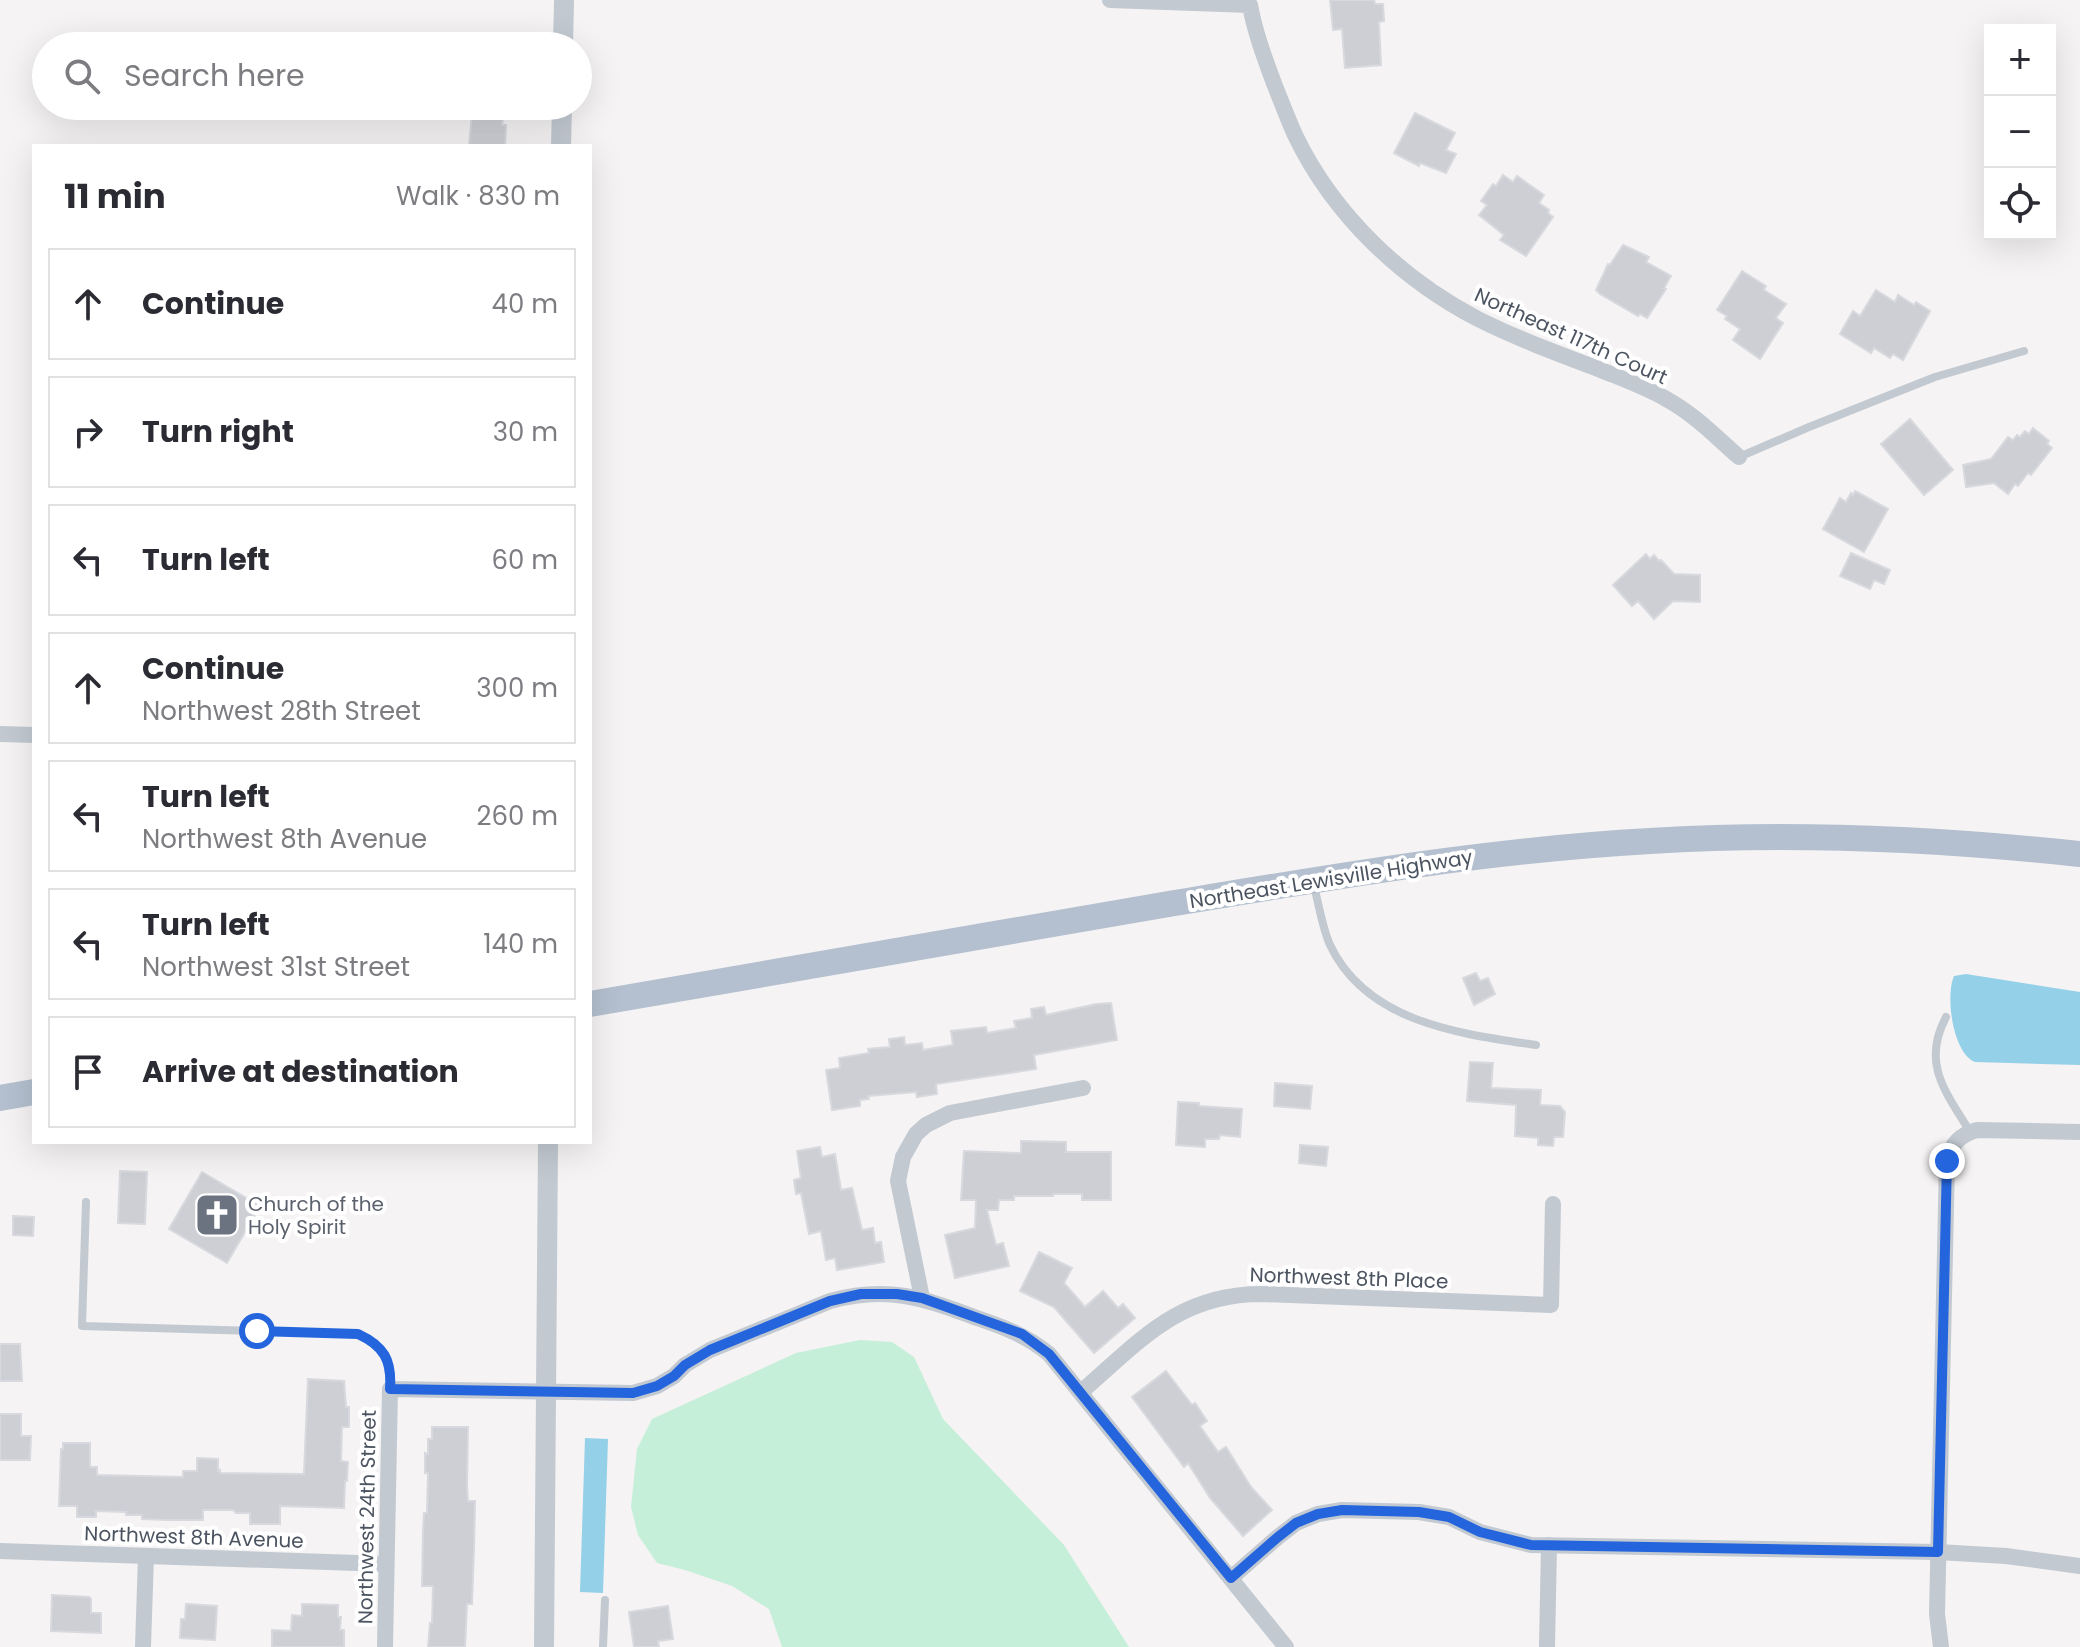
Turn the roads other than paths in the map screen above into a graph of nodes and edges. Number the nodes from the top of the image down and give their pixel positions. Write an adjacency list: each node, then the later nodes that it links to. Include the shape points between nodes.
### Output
1 (564, 0): 4 (street)
2 (1110, 0): 3 (street, Northeast 117th Court)
3 (1250, 2): 8 (street, Northeast 117th Court, via 1265,60 1310,163 1345,212 1388,258 1428,290 1477,318 1666,398)
4 (563, 32)
5 (562, 120): 6 (street)
6 (561, 144)
7 (2024, 351): 8 (lane, via 1935,377)
8 (1739, 457)
9 (0, 734): 10 (street)
10 (32, 735)
11 (2080, 854): 12 (main road, Northeast Lewisville Highway, via 1952,842 1652,840 1526,850)
12 (1312, 881): 13 (main road, Northeast Lewisville Highway); 15 (lane, via 1329,943 1373,998 1463,1034)
13 (592, 1004)
14 (1946, 1017): 20 (lane, via 1935,1061)
15 (1536, 1045)
16 (1083, 1088): 24 (street, via 950,1113 926,1125 908,1145 898,1181)
17 (32, 1092): 18 (main road)
18 (0, 1098)
19 (2080, 1132): 20 (street, via 1977,1130)
20 (1964, 1136): 30 (street, via 1947,1161)
21 (548, 1144): 26 (street)
22 (86, 1202): 25 (lane, via 82,1326 358,1334 381,1349 388,1361)
23 (1553, 1204): 27 (street, Northwest 8th Place, via 1551,1305 1223,1296 1170,1317)
24 (922, 1298): 26 (street, via 877,1293 830,1301 710,1350 648,1390); 27 (street, via 1022,1334 1049,1354)
25 (390, 1389): 26 (street); 32 (street, Northwest 24th Street)
26 (545, 1391): 38 (street)
27 (1081, 1392): 34 (street)
28 (1549, 1545): 30 (street); 34 (street, via 1504,1539 1449,1517 1342,1510 1296,1523); 41 (street)
29 (0, 1551): 31 (street, Northwest 8th Avenue)
30 (1938, 1552): 33 (street); 42 (street)
31 (146, 1556): 32 (street, Northwest 8th Avenue); 36 (street)
32 (386, 1564): 37 (street, Northwest 24th Street)
33 (2080, 1566)
34 (1231, 1578): 40 (street)
35 (605, 1600): 39 (lane)
36 (143, 1647)
37 (385, 1647)
38 (544, 1647)
39 (603, 1647)
40 (1286, 1647)
41 (1547, 1647)
42 (1941, 1647)

